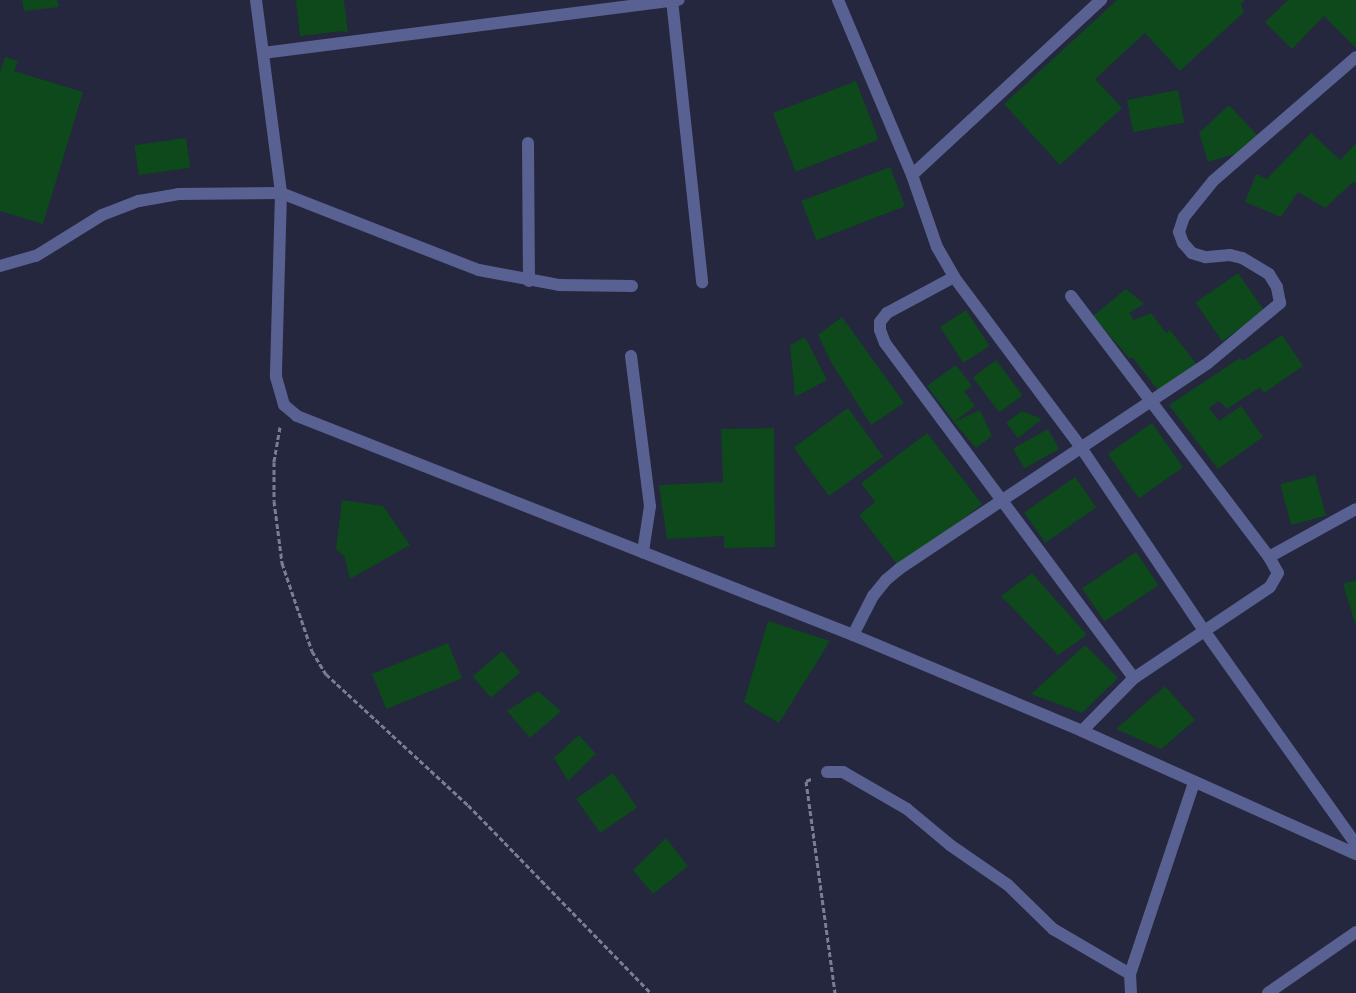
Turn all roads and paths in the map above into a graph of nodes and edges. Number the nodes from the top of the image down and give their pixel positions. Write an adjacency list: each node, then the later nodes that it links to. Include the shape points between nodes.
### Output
1 (256, 0): 5 (street)
2 (675, 0): 5 (street); 13 (street)
3 (838, 0): 8 (street)
4 (1102, 0): 8 (street)
5 (263, 53): 9 (street)
6 (1356, 57): 17 (street, via 1213,181 1184,217 1180,232 1183,243 1192,253 1205,257 1230,255 1257,265 1278,287 1280,303 1208,363)
7 (528, 143): 12 (street)
8 (912, 175): 11 (street, via 937,247)
9 (281, 193): 10 (street, via 178,194 139,201 102,215 36,256); 12 (street, via 479,270); 18 (street, via 276,377)
10 (0, 266)
11 (954, 277): 19 (street); 20 (street, via 888,313 880,322 880,330 885,343)
12 (529, 281): 14 (street, via 594,288)
13 (702, 282)
14 (632, 286)
15 (1071, 296): 17 (street)
16 (631, 356): 22 (street, via 650,506)
17 (1151, 402): 19 (street); 23 (street)
18 (284, 405): 22 (street, via 297,416 319,426); 34 (path, via 274,462 274,501 282,562 316,659 326,674 468,805 580,924)
19 (1080, 446): 20 (street); 24 (street)
20 (1003, 500): 25 (street, via 886,580); 26 (street)
21 (1356, 509): 23 (street)
22 (643, 552): 25 (street)
23 (1269, 557): 24 (street, via 1278,573 1270,587)
24 (1204, 629): 26 (street); 30 (street)
25 (853, 635): 27 (street)
26 (1134, 678): 27 (street)
27 (1082, 731): 29 (street)
28 (827, 772): 33 (street, via 843,772 907,809 950,845 1008,885 1053,929); 35 (path, via 806,781)
29 (1194, 784): 31 (street); 33 (street)
30 (1356, 844)
31 (1356, 854)
32 (1356, 932): 37 (street)
33 (1130, 974): 36 (street)
34 (651, 993)
35 (836, 993)
36 (1131, 993)
37 (1268, 993)

